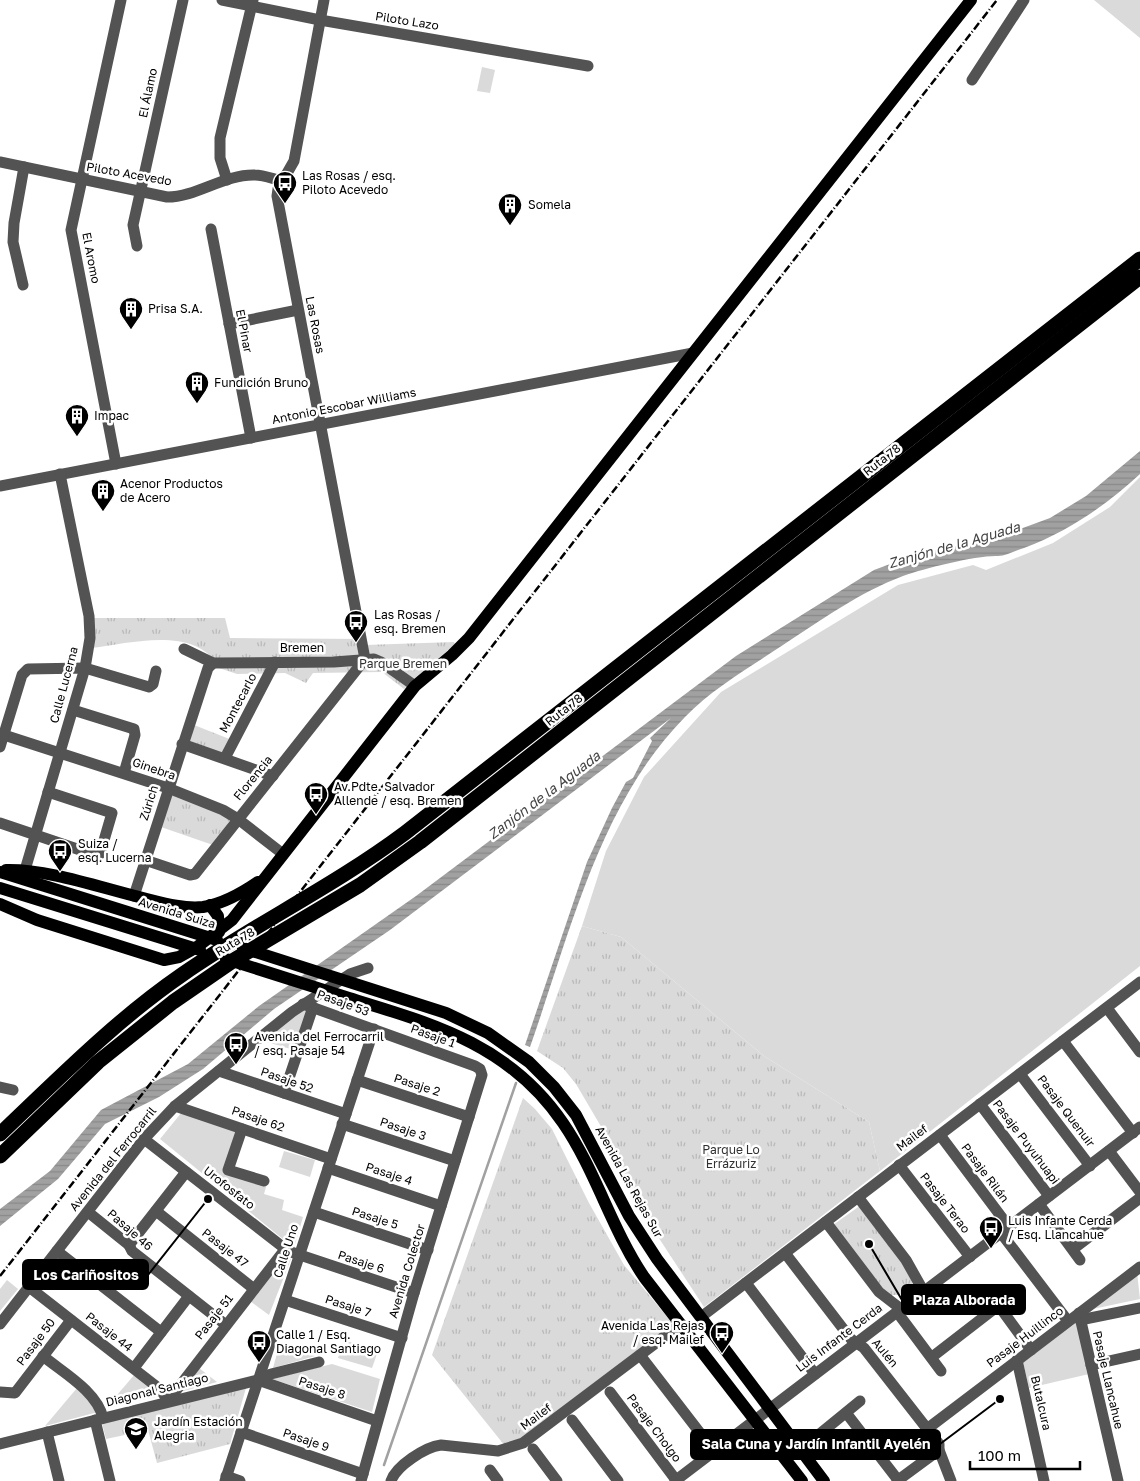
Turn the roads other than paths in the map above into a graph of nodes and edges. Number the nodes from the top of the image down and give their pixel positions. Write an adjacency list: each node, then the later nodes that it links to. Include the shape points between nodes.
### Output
1 (121, 0): 13 (street, El Aromo)
2 (182, 0): 16 (street, El Álamo)
3 (222, 0): 7 (street, Piloto Lazo)
4 (324, 0): 8 (street, Las Rosas)
5 (971, 0): 24 (main road)
6 (1024, 0): 10 (street)
7 (252, 3): 8 (street, Piloto Lazo); 14 (street, via 220,138 220,158)
8 (320, 20): 9 (street, Piloto Lazo); 15 (street, Las Rosas, via 294,161)
9 (588, 66)
10 (972, 80)
11 (0, 162): 12 (street, Piloto Acevedo)
12 (24, 167): 13 (street, Piloto Acevedo); 21 (street, via 14,223 14,242)
13 (81, 180): 16 (street, Piloto Acevedo); 27 (street, El Aromo, via 72,234)
14 (228, 180): 15 (street, Piloto Acevedo, via 254,175); 16 (street, Piloto Acevedo, via 175,197)
15 (282, 181): 22 (street, Las Rosas, via 277,196)
16 (140, 192): 18 (street, El Álamo, via 133,228)
17 (210, 229): 23 (street, El Pinar)
18 (136, 246)
19 (1140, 259): 81 (highway, Ruta 78, via 405,834 339,879 210,956 150,998 107,1033)
20 (1140, 277): 85 (highway, Ruta 78, via 420,842 360,885 234,960 173,1002 98,1062)
21 (23, 285)
22 (298, 310): 23 (street); 25 (street, Las Rosas)
23 (229, 324): 26 (street, El Pinar)
24 (693, 353): 25 (street, Antonio Escobar Williams); 36 (main road, via 464,644)
25 (320, 425): 26 (street, Antonio Escobar Williams); 31 (street, Las Rosas)
26 (251, 438): 27 (street, Antonio Escobar Williams)
27 (116, 464): 28 (street, Antonio Escobar Williams)
28 (60, 474): 29 (street, Antonio Escobar Williams); 34 (street, Calle Lucerna, via 89,616 90,638)
29 (0, 486)
30 (184, 649): 32 (street, Bremen)
31 (365, 659): 33 (street, Bremen); 36 (street, Bremen, via 381,662); 44 (street, Florencia)
32 (213, 662): 33 (street, Bremen); 39 (street, Zúrich, via 208,668)
33 (275, 662): 42 (street, Montecarlo)
34 (85, 668): 35 (street, via 149,687); 37 (street, Calle Lucerna); 38 (street, via 25,671)
35 (156, 671)
36 (415, 686): 50 (main road)
37 (73, 710): 41 (street, Calle Lucerna); 43 (street, via 134,729)
38 (4, 734): 40 (street); 41 (street, Ginebra)
39 (182, 744): 42 (street); 45 (street, Zúrich)
40 (0, 747)
41 (60, 753): 43 (street, Ginebra); 46 (street, Calle Lucerna)
42 (225, 758): 44 (street)
43 (124, 774): 45 (street, Ginebra)
44 (272, 776): 47 (street, Florencia)
45 (168, 788): 47 (street, Ginebra); 51 (street, Zúrich)
46 (48, 792): 49 (street, Calle Lucerna); 49 (street, via 109,811 112,817 101,852 97,855)
47 (238, 819): 50 (street, Ginebra); 51 (street, Florencia, via 193,875)
48 (0, 823): 49 (street)
49 (36, 835): 52 (street, Calle Lucerna)
50 (283, 854): 54 (main road)
51 (145, 860): 56 (street, Zúrich)
52 (25, 870): 53 (main road, Avenida Suiza); 56 (main road, Avenida Suiza)
53 (0, 871): 61 (main road, Avenida Suiza)
54 (268, 874): 58 (main road, Avenida Suiza, via 238,895); 59 (main road)
55 (0, 888): 129 (main road, via 454,1032 498,1057 527,1080 571,1135 630,1255)
56 (134, 896): 58 (main road, Avenida Suiza, via 182,907)
57 (0, 904): 59 (main road, via 47,924 164,960 179,957)
58 (210, 905): 59 (main road, via 219,920)
59 (219, 932)
60 (368, 968): 63 (street, Avenida del Ferrocarril, via 350,974)
61 (345, 981): 124 (main road, Avenida Las Rejas Sur, via 460,1019 502,1042 529,1062 576,1115 636,1228)
62 (1140, 982): 64 (street, Mailef)
63 (308, 1005): 65 (street, Pasaje 53); 68 (street, Avenida del Ferrocarril); 74 (street)
64 (1107, 1008): 66 (street, Mailef); 67 (street)
65 (374, 1029): 69 (street, Pasaje 1, via 476,1066); 71 (street, Calle Uno)
66 (1063, 1041): 70 (street, Mailef); 80 (street)
67 (1140, 1052)
68 (219, 1071): 74 (street, Pasaje 52); 76 (street, Avenida del Ferrocarril)
69 (481, 1071): 77 (street, Avenida Colector, via 482,1078)
70 (1020, 1074): 75 (street, Mailef); 89 (street, Pasaje Quenuir)
71 (357, 1080): 77 (street, Pasaje 2); 78 (street, Calle Uno)
72 (0, 1087): 73 (street)
73 (12, 1090)
74 (284, 1093): 78 (street, Pasaje 52)
75 (980, 1104): 82 (street, Mailef); 93 (street, Pasaje Puyuhuapi)
76 (175, 1106): 79 (street, Pasaje 62); 83 (street, Avenida del Ferrocarril)
77 (469, 1117): 86 (street, Avenida Colector)
78 (344, 1119): 86 (street, Pasaje 3); 87 (street, Calle Uno)
79 (242, 1129): 87 (street, Pasaje 62); 91 (street, via 228,1170)
80 (1137, 1130): 84 (street, Luis Infante Cerda)
81 (0, 1134)
82 (940, 1135): 88 (street, Mailef); 102 (street, Pasaje Rilán)
83 (144, 1139): 90 (street, Urofosfato); 99 (street, Avenida del Ferrocarril)
84 (1109, 1151): 89 (street, Luis Infante Cerda); 92 (street, Pasaje Quenuir)
85 (0, 1156)
86 (455, 1161): 97 (street, Avenida Colector)
87 (329, 1164): 97 (street, Pasaje 4); 100 (street, Calle Uno)
88 (900, 1166): 94 (street, Mailef); 110 (street, Pasaje Terao)
89 (1090, 1166): 93 (street, Luis Infante Cerda)
90 (186, 1172): 98 (street); 109 (street, Urofosfato, via 285,1249)
91 (264, 1182)
92 (1140, 1192)
93 (1050, 1196): 96 (street, Luis Infante Cerda)
94 (858, 1197): 101 (street, Mailef); 117 (street, via 906,1260)
95 (1140, 1198): 104 (street)
96 (1039, 1204): 102 (street, Luis Infante Cerda); 104 (street)
97 (442, 1206): 105 (street, Avenida Colector)
98 (156, 1211): 103 (street); 115 (street, Pasaje 47)
99 (88, 1212): 103 (street, Pasaje 46); 106 (street, Avenida del Ferrocarril)
100 (314, 1212): 105 (street, Pasaje 5); 109 (street, Calle Uno)
101 (826, 1222): 108 (street, Mailef); 123 (street, via 879,1292)
102 (1005, 1230): 110 (street, Luis Infante Cerda); 127 (street)
103 (129, 1245): 119 (street, Pasaje 46, via 132,1251)
104 (1073, 1249): 111 (street)
105 (428, 1250): 118 (street, Avenida Colector)
106 (57, 1251): 114 (street, Avenida del Ferrocarril); 131 (street)
107 (283, 1252): 115 (street, Pasaje 51)
108 (785, 1252): 113 (street, Mailef); 133 (street, Aulén, via 851,1339)
109 (299, 1256): 118 (street, Pasaje 6); 120 (street, Calle Uno)
110 (970, 1257): 117 (street, Luis Infante Cerda)
111 (1080, 1260)
112 (1140, 1267): 125 (street, Pasaje Huillinco)
113 (746, 1282): 124 (street, Mailef); 144 (street)
114 (29, 1287): 126 (street, Pasaje 44); 128 (street, Avenida del Ferrocarril)
115 (254, 1289): 130 (street, Pasaje 51)
116 (988, 1291): 121 (street)
117 (924, 1292): 123 (street, Luis Infante Cerda)
118 (414, 1293): 132 (street, Avenida Colector)
119 (189, 1296): 130 (street, Pasaje 46); 131 (street)
120 (285, 1300): 132 (street, Pasaje 7); 145 (street, Calle Uno)
121 (998, 1306): 134 (street); 138 (street)
122 (1140, 1308): 125 (street, Pasaje Huillinco)
123 (899, 1310): 133 (street, Luis Infante Cerda); 138 (street)
124 (701, 1317): 150 (main road, Avenida Las Rejas Sur)
125 (1080, 1317): 127 (street, Pasaje Huillinco); 141 (street, Pasaje Llancahue)
126 (71, 1320): 137 (street, Pasaje 50); 142 (street, Pasaje 44)
127 (1068, 1321): 134 (street, Pasaje Huillinco)
128 (0, 1324)
129 (681, 1324): 136 (street, Mailef); 154 (main road)
130 (226, 1325): 148 (street, Pasaje 51)
131 (162, 1332): 142 (street)
132 (402, 1338): 155 (street, Avenida Colector)
133 (857, 1342): 144 (street, Luis Infante Cerda); 156 (street, Aulén)
134 (1031, 1350): 139 (street, Pasaje Huillinco)
135 (1140, 1354): 141 (street)
136 (640, 1355): 163 (street); 167 (street, Mailef, via 523,1443 498,1451 433,1446 398,1470)
137 (43, 1356): 146 (street, Pasaje 50, via 14,1393); 152 (street, via 90,1396 101,1410)
138 (932, 1356): 143 (street)
139 (1017, 1360): 156 (street, Pasaje Huillinco); 179 (street, Butalcura)
140 (319, 1362): 145 (street, Diagonal Santiago)
141 (1091, 1365): 180 (street, Pasaje Llancahue)
142 (134, 1368): 148 (street, Pasaje 44, via 161,1390)
143 (941, 1371)
144 (815, 1374): 150 (street, Luis Infante Cerda)
145 (258, 1380): 148 (street, Diagonal Santiago); 155 (street, Pasaje 8); 158 (street, Calle Uno)
146 (0, 1392)
147 (610, 1392): 168 (street, Pasaje Cholgo)
148 (168, 1401): 152 (street, Diagonal Santiago)
149 (860, 1401): 151 (street)
150 (770, 1408): 154 (street, Luis Infante Cerda); 161 (main road, Avenida Las Rejas Sur)
151 (847, 1414): 161 (street); 177 (street)
152 (99, 1419): 157 (street, Diagonal Santiago); 170 (street)
153 (572, 1420): 174 (street)
154 (755, 1420): 163 (street, Luis Infante Cerda); 175 (main road)
155 (377, 1421): 165 (street, Avenida Colector)
156 (927, 1429): 162 (street, Aulén, via 939,1444)
157 (47, 1432): 159 (street, Diagonal Santiago); 169 (street)
158 (241, 1432): 165 (street, Pasaje 9); 166 (street, Calle Uno)
159 (0, 1444)
160 (532, 1449): 173 (street)
161 (800, 1450): 176 (main road, Avenida Las Rejas Sur)
162 (939, 1450): 177 (street); 178 (street, Aulén)
163 (714, 1451): 168 (street, Luis Infante Cerda)
164 (490, 1470): 172 (street)
165 (362, 1477)
166 (226, 1479): 171 (street)
167 (391, 1480)
168 (676, 1480)
169 (59, 1481)
170 (110, 1481)
171 (240, 1481)
172 (498, 1481)
173 (557, 1481)
174 (618, 1481)
175 (802, 1481)
176 (824, 1481)
177 (898, 1481)
178 (951, 1481)
179 (1044, 1481)
180 (1118, 1481)

